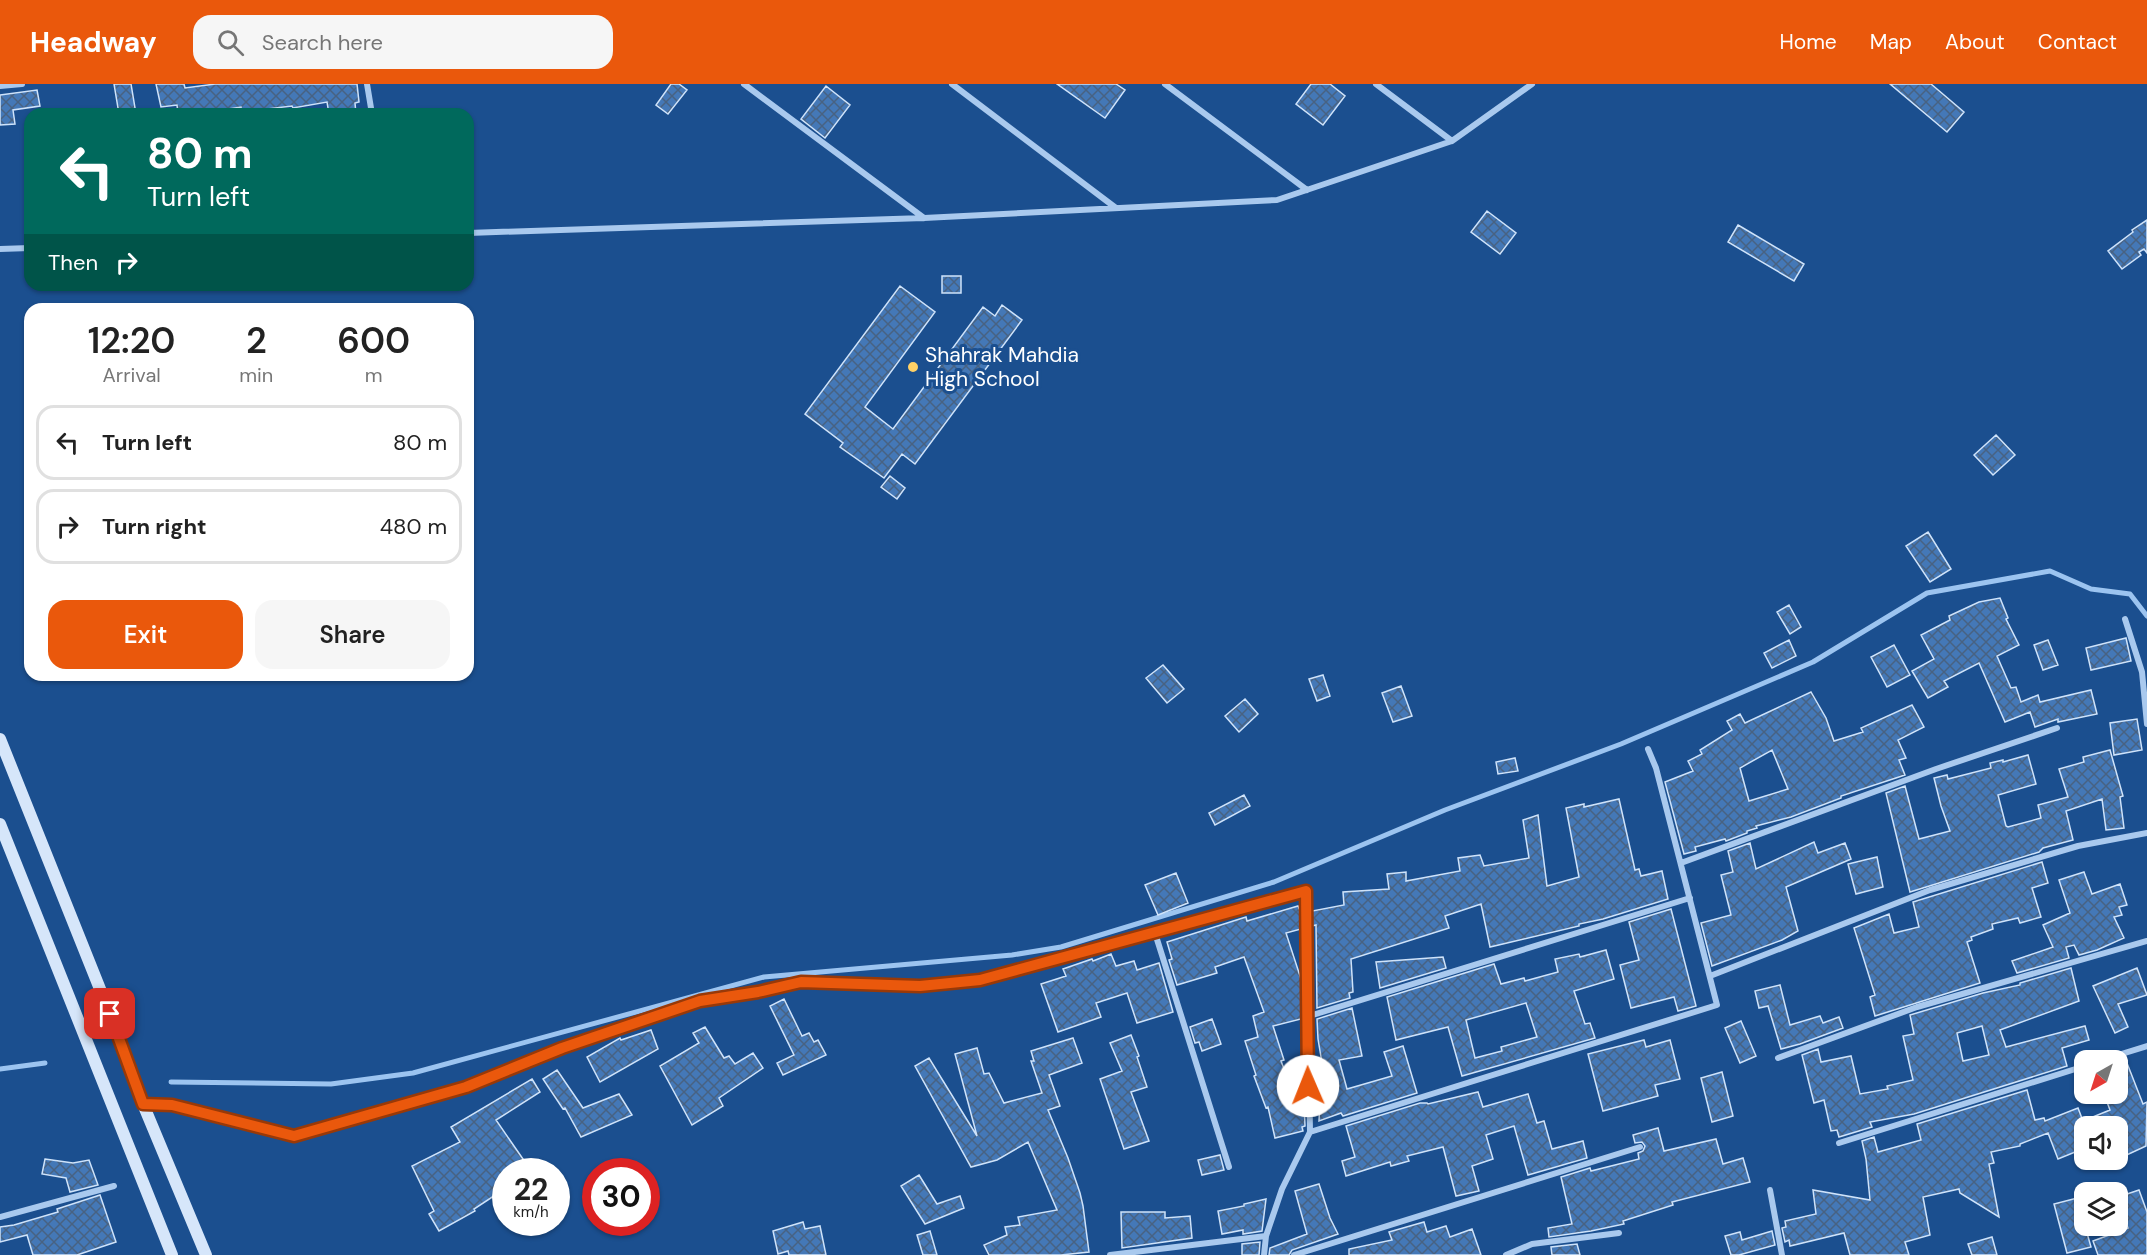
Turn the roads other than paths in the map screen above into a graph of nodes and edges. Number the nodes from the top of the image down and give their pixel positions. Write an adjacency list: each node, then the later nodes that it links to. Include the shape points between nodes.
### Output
1 (22, 84): 8 (street)
2 (367, 84): 9 (street)
3 (744, 84): 13 (street)
4 (952, 84): 12 (street)
5 (1166, 84): 11 (street)
6 (1376, 84): 10 (street)
7 (1532, 84): 10 (street)
8 (0, 86)
9 (371, 108)
10 (1452, 141): 11 (street)
11 (1307, 190): 12 (street, via 1277,200)
12 (1116, 208): 13 (street)
13 (924, 218): 14 (street)
14 (474, 233)
15 (24, 248): 16 (street)
16 (0, 249)
17 (2125, 619): 18 (street, via 2142,672)
18 (2147, 724)
19 (2057, 728): 24 (street)
20 (0, 740): 34 (main road)
21 (1648, 749): 24 (street)
22 (0, 824): 44 (main road)
23 (2147, 833): 28 (street, via 2078,846 1930,890)
24 (1681, 863): 25 (street)
25 (1690, 898): 28 (street); 29 (street)
26 (1155, 933): 29 (street, via 1306,891); 34 (street, via 980,980 920,986 801,982 700,1001 562,1048 466,1087 294,1136 172,1105); 38 (street)
27 (2147, 941): 32 (street, via 1917,1007)
28 (1710, 976): 35 (street, via 1717,1005)
29 (1306, 1017): 35 (street)
30 (2147, 1046): 31 (street)
31 (2128, 1052)
32 (1778, 1058)
33 (2074, 1069): 36 (street)
34 (143, 1104): 45 (main road)
35 (1310, 1132): 43 (street, via 1282,1189)
36 (1839, 1143)
37 (1640, 1147): 48 (street)
38 (1229, 1167)
39 (114, 1186): 41 (street)
40 (1770, 1190): 50 (street)
41 (0, 1217)
42 (1619, 1233): 49 (street, via 1532,1244)
43 (1266, 1236): 46 (street); 47 (street)
44 (172, 1255)
45 (206, 1255)
46 (1110, 1255)
47 (1264, 1255)
48 (1294, 1255)
49 (1506, 1255)
50 (1782, 1255)

